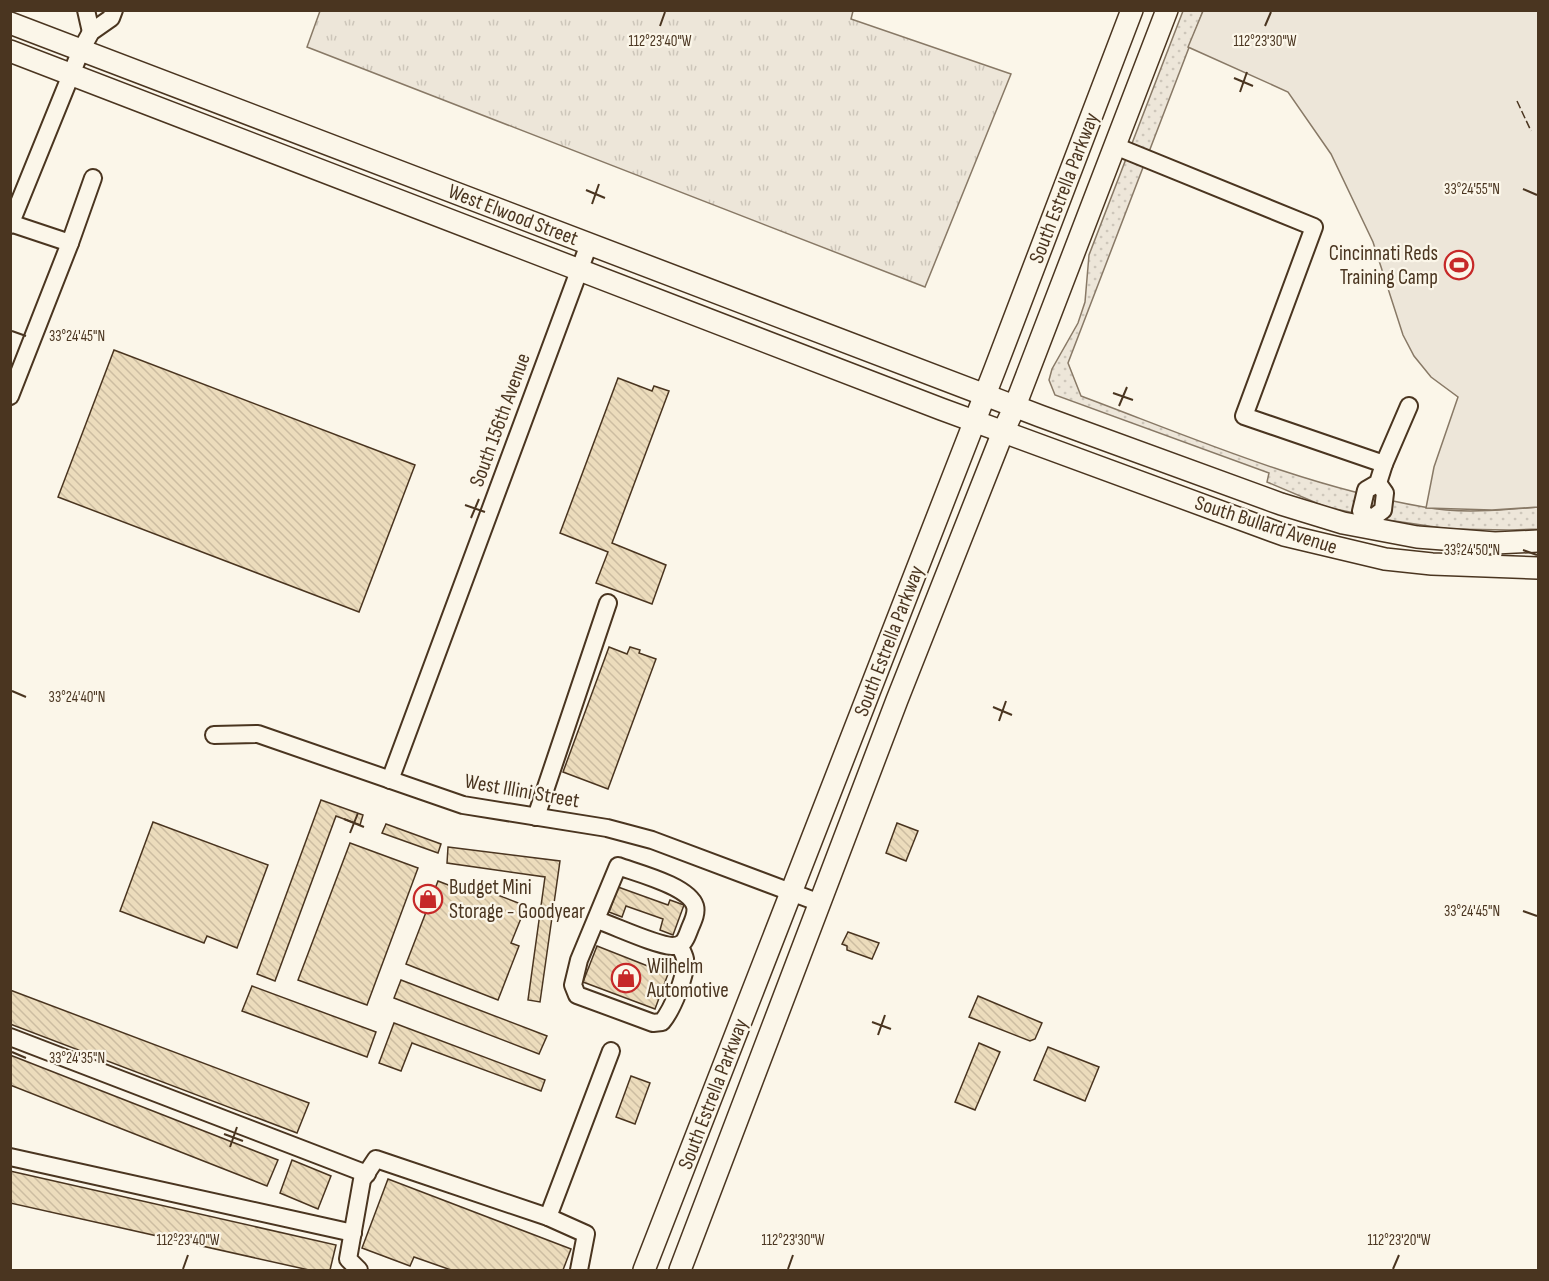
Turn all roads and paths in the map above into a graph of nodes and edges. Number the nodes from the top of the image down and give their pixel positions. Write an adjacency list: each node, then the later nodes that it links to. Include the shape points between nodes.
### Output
1 (86, 10): 6 (street)
2 (114, 10): 6 (street, via 111,18)
3 (1132, 10): 15 (main road, South Estrella Parkway)
4 (1167, 10): 9 (main road, South Estrella Parkway)
5 (10, 23): 6 (main road, West Elwood Street)
6 (86, 41): 8 (street); 13 (main road, West Elwood Street)
7 (10, 51): 8 (main road, West Elwood Street)
8 (71, 74): 11 (street); 14 (main road, West Elwood Street)
9 (1115, 146): 17 (main road, South Estrella Parkway); 21 (street, via 1314,227 1244,416)
10 (93, 178): 12 (street)
11 (12, 225): 12 (street)
12 (70, 243): 16 (street)
13 (589, 244): 14 (street, South 156th Avenue); 15 (main road, West Elwood Street)
14 (580, 269): 19 (main road, West Elwood Street); 27 (street, South 156th Avenue)
15 (985, 394): 17 (main road, West Elwood Street); 19 (main road, South Estrella Parkway)
16 (10, 396)
17 (1016, 406): 20 (main road, South Estrella Parkway); 22 (main road, South Bullard Avenue, via 1281,504 1312,514)
18 (1409, 406): 21 (street)
19 (974, 421): 20 (main road, West Elwood Street); 29 (main road, South Estrella Parkway)
20 (1003, 432): 24 (main road, South Bullard Avenue, via 1312,543 1385,559); 30 (main road, South Estrella Parkway)
21 (1384, 464): 22 (street, via 1378,483 1366,490 1361,511)
22 (1370, 523): 23 (main road, South Bullard Avenue, via 1418,537 1454,541)
23 (1539, 541)
24 (1539, 568)
25 (608, 603): 28 (street)
26 (214, 735): 27 (street, West Illini Street, via 258,734)
27 (390, 780): 28 (street, West Illini Street, via 463,805)
28 (536, 817): 29 (street, West Illini Street, via 607,828 652,840)
29 (792, 893): 30 (street, West Illini Street); 41 (main road, South Estrella Parkway)
30 (820, 903): 42 (main road, South Estrella Parkway)
31 (597, 920): 32 (street, via 666,945); 32 (street, via 618,866 690,897 696,909 694,919 685,941); 32 (street, via 579,960 573,986 577,995 653,1023 662,1022 669,1014 683,976 685,959)
32 (679, 945)
33 (10, 1036): 36 (street)
34 (611, 1051): 37 (street)
35 (10, 1157): 38 (street)
36 (367, 1174): 37 (street, via 376,1159); 38 (street, via 362,1180)
37 (548, 1217): 40 (street, via 586,1234)
38 (353, 1233): 39 (street, via 348,1258)
39 (359, 1270)
40 (579, 1270)
41 (644, 1270)
42 (680, 1270)

